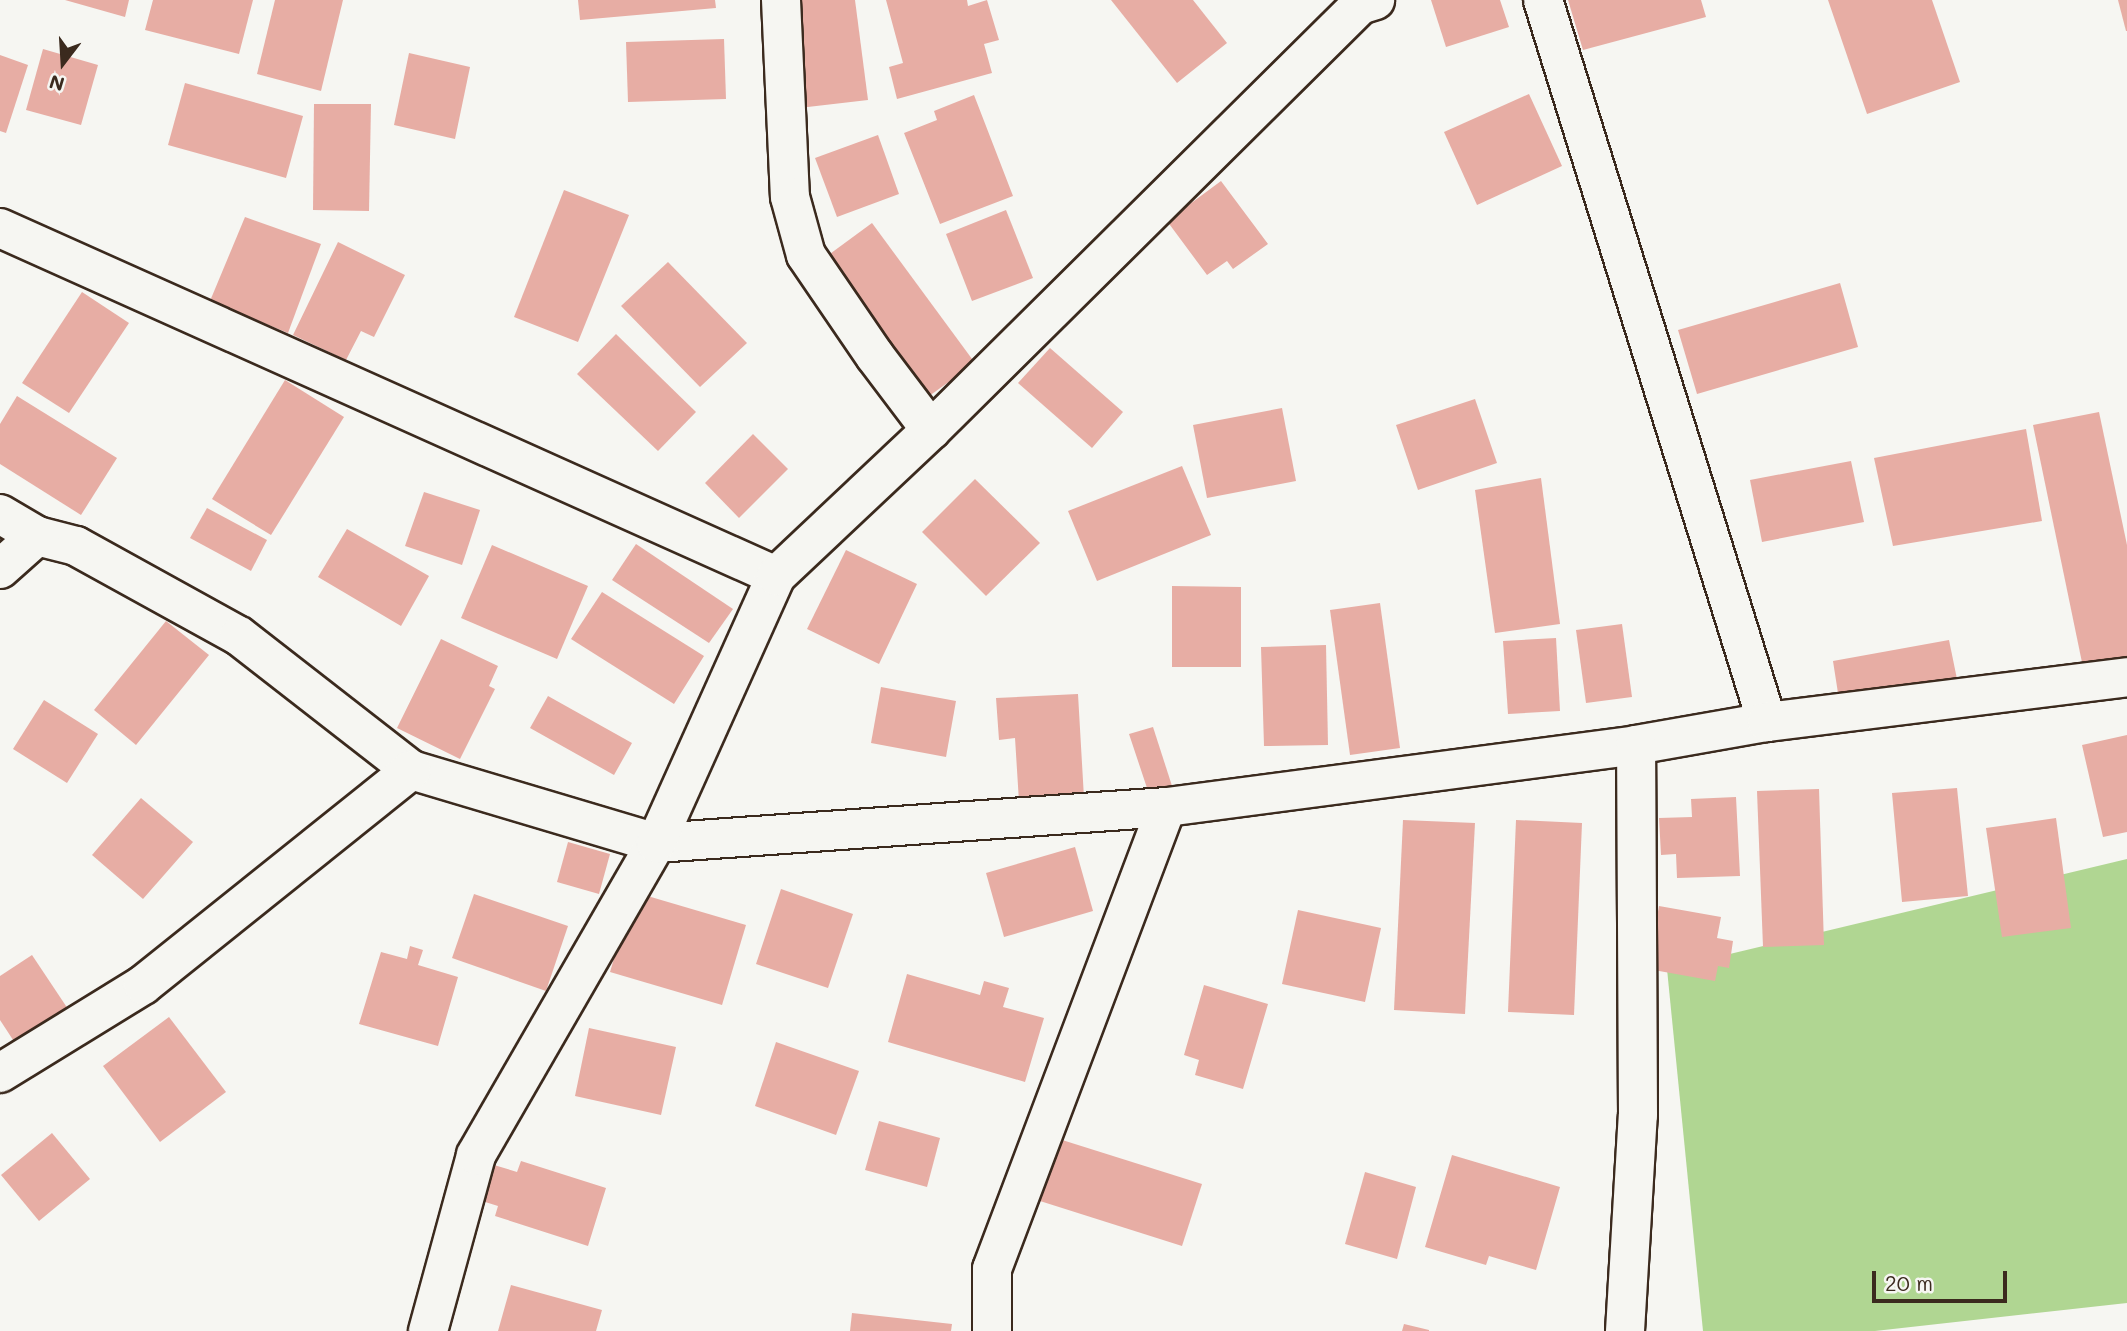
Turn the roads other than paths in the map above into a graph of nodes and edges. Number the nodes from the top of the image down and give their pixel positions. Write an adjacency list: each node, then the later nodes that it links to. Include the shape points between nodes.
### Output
1 (781, 0): 5 (street, via 790,197 806,255)
2 (1375, 0): 5 (street, via 1360,5)
3 (1543, 0): 11 (street)
4 (0, 228): 9 (street)
5 (931, 430): 9 (street)
6 (0, 514): 7 (street)
7 (37, 536): 8 (street); 13 (street, via 76,546 239,636)
8 (0, 569)
9 (776, 576): 15 (street)
10 (2127, 677): 11 (street)
11 (1767, 722): 12 (street)
12 (1636, 746): 14 (street); 19 (street, via 1638,1115)
13 (411, 770): 15 (street); 16 (street, via 143,985)
14 (1167, 807): 15 (street); 18 (street, via 992,1269)
15 (656, 843): 17 (street, via 476,1155)
16 (0, 1073)
17 (428, 1331)
18 (992, 1331)
19 (1625, 1331)

